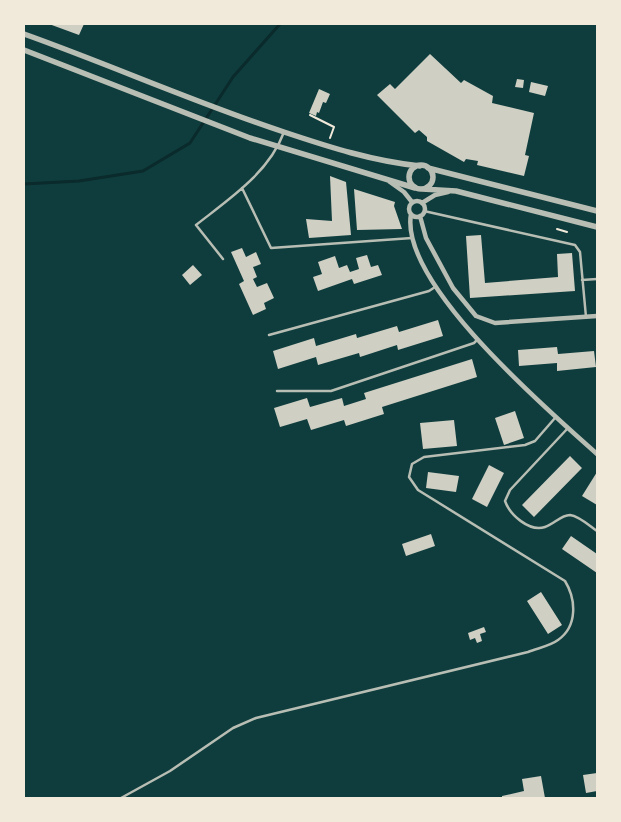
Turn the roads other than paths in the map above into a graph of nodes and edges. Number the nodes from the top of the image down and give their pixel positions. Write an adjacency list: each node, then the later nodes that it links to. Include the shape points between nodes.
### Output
1 (24, 34): 3 (street)
2 (24, 50): 4 (street, via 200,120)
3 (284, 132): 4 (lane); 5 (street, via 347,153)
4 (278, 147): 7 (street); 8 (lane, via 267,164)
5 (420, 166): 6 (street); 9 (street, via 410,175 410,182)
6 (428, 168): 10 (street, via 433,179); 15 (street)
7 (383, 177): 9 (street); 12 (street)
8 (242, 188): 19 (lane, via 271,248); 20 (lane, via 196,225)
9 (415, 188): 10 (street)
10 (422, 189): 11 (street)
11 (456, 191): 13 (street, via 435,195); 18 (street)
12 (412, 202): 13 (street, via 418,200); 16 (street)
13 (422, 203): 14 (street)
14 (424, 211): 17 (street); 22 (lane, via 575,245 580,252)
15 (597, 211)
16 (411, 214): 17 (street); 19 (street, via 409,227)
17 (420, 216): 25 (street, via 426,238 444,272 476,316 495,323)
18 (597, 227)
19 (412, 238): 23 (street)
20 (223, 259)
21 (597, 279): 22 (lane)
22 (582, 280): 25 (lane)
23 (435, 287): 26 (lane); 27 (street)
24 (597, 316): 25 (street)
25 (586, 317)
26 (269, 335)
27 (478, 339): 28 (lane, via 331,391); 29 (street)
28 (277, 390)
29 (556, 416): 30 (street); 33 (lane, via 535,441 502,449 419,459 412,464 409,476 418,490 565,581 571,592 572,618 568,629 558,640 528,652 256,718 233,728 170,771)
30 (568, 427): 31 (street); 32 (lane, via 510,490 505,501 511,512 532,526 546,527 570,515)
31 (597, 454)
32 (597, 531)
33 (121, 798)

